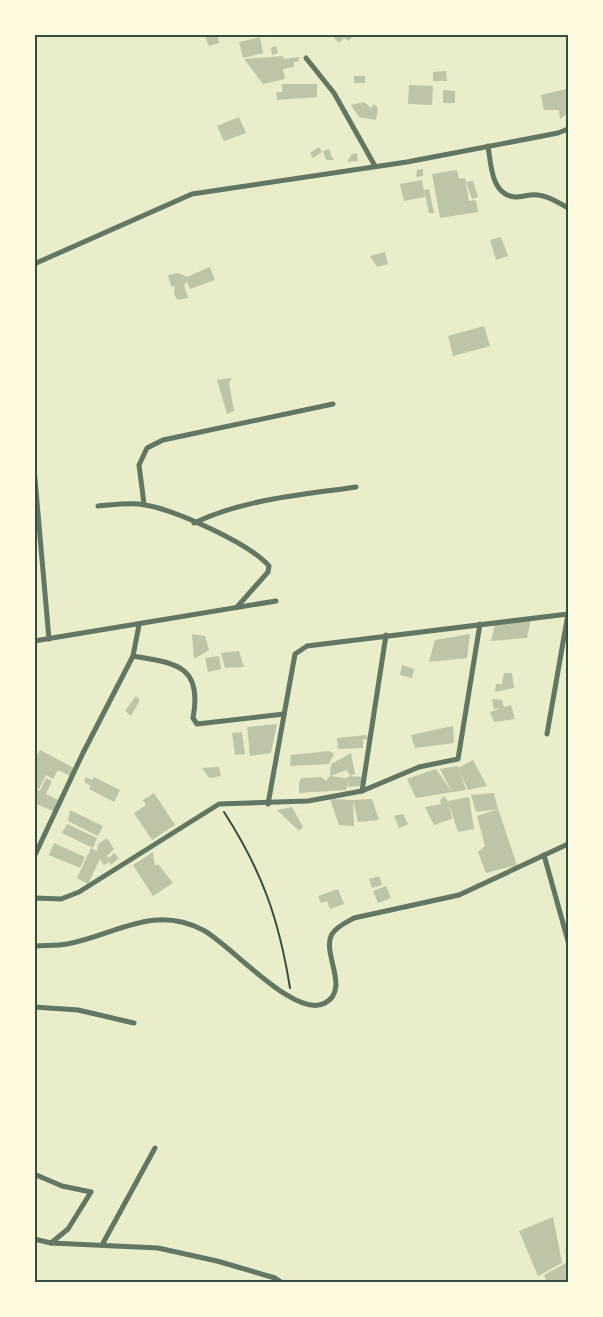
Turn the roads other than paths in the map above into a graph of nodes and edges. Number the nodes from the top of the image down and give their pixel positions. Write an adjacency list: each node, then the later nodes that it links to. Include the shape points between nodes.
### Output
1 (306, 58): 4 (street, via 334,93)
2 (568, 129): 3 (street)
3 (488, 146): 4 (street); 5 (street, via 496,184 502,191 515,197 546,196)
4 (375, 166): 6 (street, via 192,194)
5 (568, 208)
6 (34, 264)
7 (333, 404): 10 (street, via 163,440 147,448 139,465)
8 (34, 468): 19 (street)
9 (356, 487): 12 (street, via 263,501 216,512)
10 (144, 504): 11 (street); 12 (street)
11 (98, 506)
12 (194, 523): 14 (street, via 237,541 269,566)
13 (276, 601): 14 (street)
14 (237, 608): 17 (street)
15 (568, 614): 16 (street); 23 (street)
16 (480, 624): 18 (street); 24 (street, via 458,759 419,767)
17 (139, 625): 19 (street); 21 (street)
18 (386, 635): 22 (street, via 307,646 296,654); 24 (street)
19 (49, 639): 20 (street)
20 (34, 641)
21 (133, 656): 22 (street, via 164,661 187,672 192,679 193,718 197,724); 28 (street)
22 (284, 714): 25 (street)
23 (547, 734)
24 (362, 791): 25 (street)
25 (268, 804): 29 (street, via 219,804 79,892 61,899)
26 (568, 844): 27 (street)
27 (544, 855): 30 (street); 31 (street, via 459,896 365,915 342,925 332,935 336,985 332,997 324,1004 313,1005 268,984 204,930 179,921 156,918 67,944)
28 (34, 857)
29 (34, 898)
30 (568, 942)
31 (34, 946)
32 (34, 1006): 33 (street, via 78,1010)
33 (134, 1023)
34 (155, 1148): 38 (street)
35 (34, 1174): 37 (street, via 62,1186 91,1192 68,1229)
36 (34, 1239): 37 (street)
37 (51, 1243): 38 (street)
38 (102, 1245): 39 (street, via 158,1248 217,1261)
39 (281, 1282)

